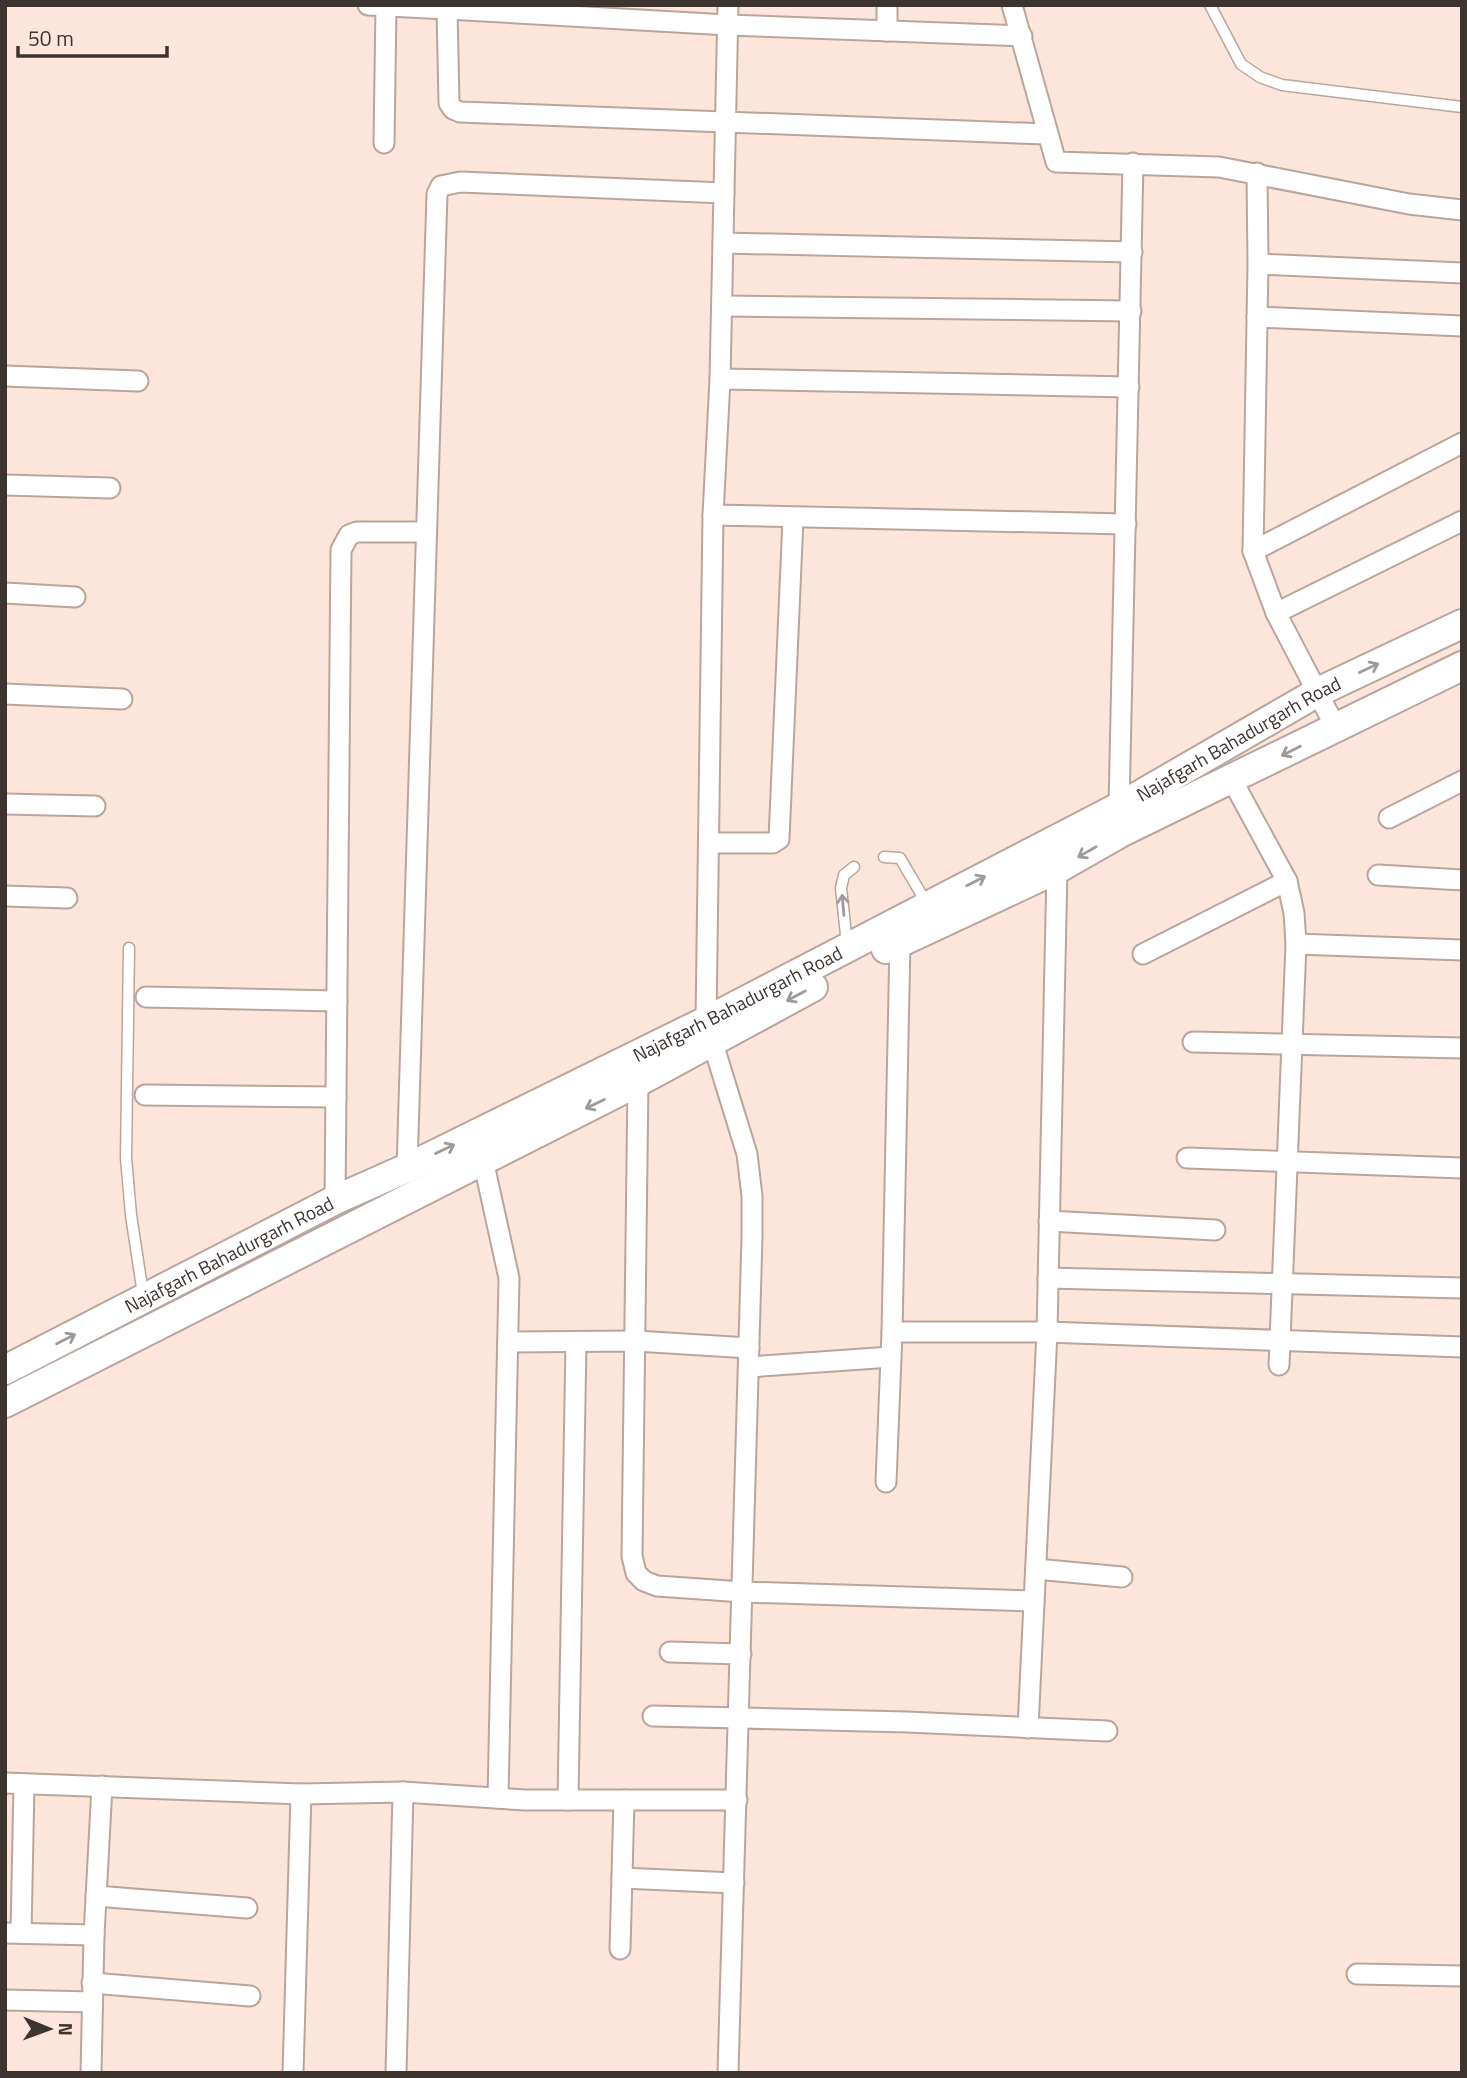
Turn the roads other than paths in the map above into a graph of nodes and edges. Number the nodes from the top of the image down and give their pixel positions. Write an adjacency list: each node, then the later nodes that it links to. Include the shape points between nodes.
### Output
1 (368, 5): 6 (street)
2 (728, 5): 8 (street)
3 (887, 5): 9 (street)
4 (1012, 5): 10 (street)
5 (1210, 5): 11 (lane, via 1241,64 1260,77 1282,85)
6 (386, 6): 7 (street); 14 (street)
7 (447, 9): 8 (street); 12 (street, via 449,103 460,112)
8 (728, 25): 9 (street); 12 (street)
9 (887, 31): 10 (street)
10 (1022, 36): 13 (street)
11 (1462, 107)
12 (726, 120): 13 (street); 17 (street)
13 (1046, 134): 15 (street, via 1056,162)
14 (384, 143)
15 (1133, 163): 16 (street); 20 (street)
16 (1257, 173): 18 (street, via 1409,204); 21 (street)
17 (724, 193): 19 (street); 38 (street, via 460,183 441,187 437,194)
18 (1462, 210)
19 (723, 243): 20 (street); 23 (street)
20 (1132, 251): 24 (street)
21 (1258, 264): 22 (street); 25 (street)
22 (1462, 273)
23 (722, 306): 24 (street); 28 (street)
24 (1131, 311): 30 (street)
25 (1257, 317): 26 (street); 39 (street)
26 (1462, 326)
27 (5, 376): 29 (street)
28 (720, 379): 30 (street); 34 (street)
29 (138, 381)
30 (1129, 387): 37 (street)
31 (1462, 443): 39 (street)
32 (5, 485): 33 (street)
33 (110, 488)
34 (713, 516): 35 (street); 55 (street)
35 (793, 519): 37 (street); 55 (street, via 779,839 773,844)
36 (1462, 521): 42 (street)
37 (1126, 524): 53 (street)
38 (425, 532): 72 (street, via 357,532 349,535 341,550); 83 (street)
39 (1253, 551): 42 (street)
40 (5, 593): 41 (street)
41 (75, 597)
42 (1276, 613): 45 (street)
43 (1462, 624): 45 (main road, Najafgarh Bahadurgarh Road, one-way to 43)
44 (1462, 666): 48 (main road, Najafgarh Bahadurgarh Road)
45 (1318, 692): 48 (street); 53 (main road, Najafgarh Bahadurgarh Road)
46 (5, 694): 47 (street)
47 (122, 699)
48 (1336, 728): 49 (main road, Najafgarh Bahadurgarh Road, one-way to 49)
49 (1231, 780): 58 (main road, Najafgarh Bahadurgarh Road, one-way to 58); 60 (street)
50 (1462, 781): 54 (street)
51 (5, 804): 52 (street)
52 (95, 806)
53 (1119, 807): 64 (main road, Najafgarh Bahadurgarh Road, one-way to 53)
54 (1389, 818)
55 (710, 843): 73 (street)
56 (884, 857): 64 (lane, via 900,858)
57 (854, 867): 68 (lane, one-way to 57, via 841,888 844,875)
58 (1057, 869): 65 (main road, Najafgarh Bahadurgarh Road); 86 (street)
59 (1378, 875): 61 (street)
60 (1287, 880): 66 (street); 70 (street)
61 (1462, 880)
62 (5, 896): 63 (street)
63 (67, 898)
64 (928, 906): 68 (main road, Najafgarh Bahadurgarh Road)
65 (900, 942): 73 (main road, Najafgarh Bahadurgarh Road, one-way to 73); 94 (street)
66 (1296, 944): 69 (street); 75 (street)
67 (129, 948): 93 (lane, via 126,1158)
68 (847, 948): 73 (main road, Najafgarh Bahadurgarh Road)
69 (1462, 950)
70 (1143, 954)
71 (146, 997): 72 (street)
72 (337, 1001): 79 (street)
73 (708, 1031): 77 (main road, Najafgarh Bahadurgarh Road); 83 (main road, Najafgarh Bahadurgarh Road, one-way to 73); 101 (street, via 748,1165 752,1196)
74 (1193, 1042): 75 (street)
75 (1292, 1045): 76 (street); 82 (street)
76 (1462, 1048)
77 (638, 1083): 81 (main road, Najafgarh Bahadurgarh Road, one-way to 81); 96 (street)
78 (145, 1095): 79 (street)
79 (336, 1097): 85 (street)
80 (1187, 1158): 82 (street)
81 (483, 1160): 91 (main road, Najafgarh Bahadurgarh Road); 98 (street, via 509,1278)
82 (1287, 1162): 84 (street); 90 (street)
83 (407, 1168): 85 (main road, Najafgarh Bahadurgarh Road)
84 (1462, 1168)
85 (335, 1200): 88 (main road, Najafgarh Bahadurgarh Road)
86 (1049, 1221): 87 (street); 89 (street)
87 (1216, 1230)
88 (222, 1258): 91 (main road); 93 (main road, Najafgarh Bahadurgarh Road)
89 (1048, 1278): 90 (street); 95 (street)
90 (1282, 1282): 92 (street); 97 (street)
91 (233, 1287): 105 (main road, Najafgarh Bahadurgarh Road)
92 (1462, 1288)
93 (144, 1298): 104 (main road, Najafgarh Bahadurgarh Road, one-way to 93)
94 (892, 1332): 95 (street); 102 (street)
95 (1047, 1332): 97 (street); 107 (street)
96 (636, 1341): 99 (street); 101 (street); 109 (street, via 632,1556 636,1573 657,1586)
97 (1280, 1341): 100 (street); 103 (street)
98 (509, 1342): 99 (street); 121 (street)
99 (576, 1342): 122 (street)
100 (1462, 1347)
101 (749, 1357): 102 (street); 109 (street)
102 (891, 1357): 106 (street)
103 (1279, 1365)
104 (5, 1370)
105 (5, 1403)
106 (886, 1482)
107 (1036, 1569): 108 (street); 110 (street)
108 (1122, 1577)
109 (743, 1592): 110 (street); 112 (street)
110 (1034, 1601): 115 (street)
111 (670, 1653): 112 (street)
112 (741, 1654): 114 (street)
113 (653, 1717): 114 (street)
114 (740, 1719): 115 (street); 124 (street)
115 (1028, 1728): 116 (street)
116 (1107, 1731)
117 (14, 1784): 118 (street); 129 (street)
118 (102, 1786): 120 (street); 127 (street)
119 (403, 1791): 120 (street); 121 (street); 139 (street)
120 (301, 1794): 138 (street)
121 (498, 1798): 122 (street)
122 (568, 1800): 123 (street)
123 (624, 1800): 124 (street); 125 (street)
124 (737, 1800): 126 (street)
125 (622, 1878): 126 (street); 131 (street)
126 (734, 1883): 140 (street)
127 (96, 1896): 128 (street); 130 (street)
128 (247, 1908)
129 (13, 1933): 130 (street)
130 (94, 1935): 134 (street)
131 (620, 1949)
132 (1357, 1974): 133 (street)
133 (1462, 1976)
134 (92, 1993): 135 (street); 136 (street); 137 (street)
135 (250, 1996)
136 (5, 2000)
137 (91, 2073)
138 (293, 2073)
139 (396, 2073)
140 (728, 2073)

